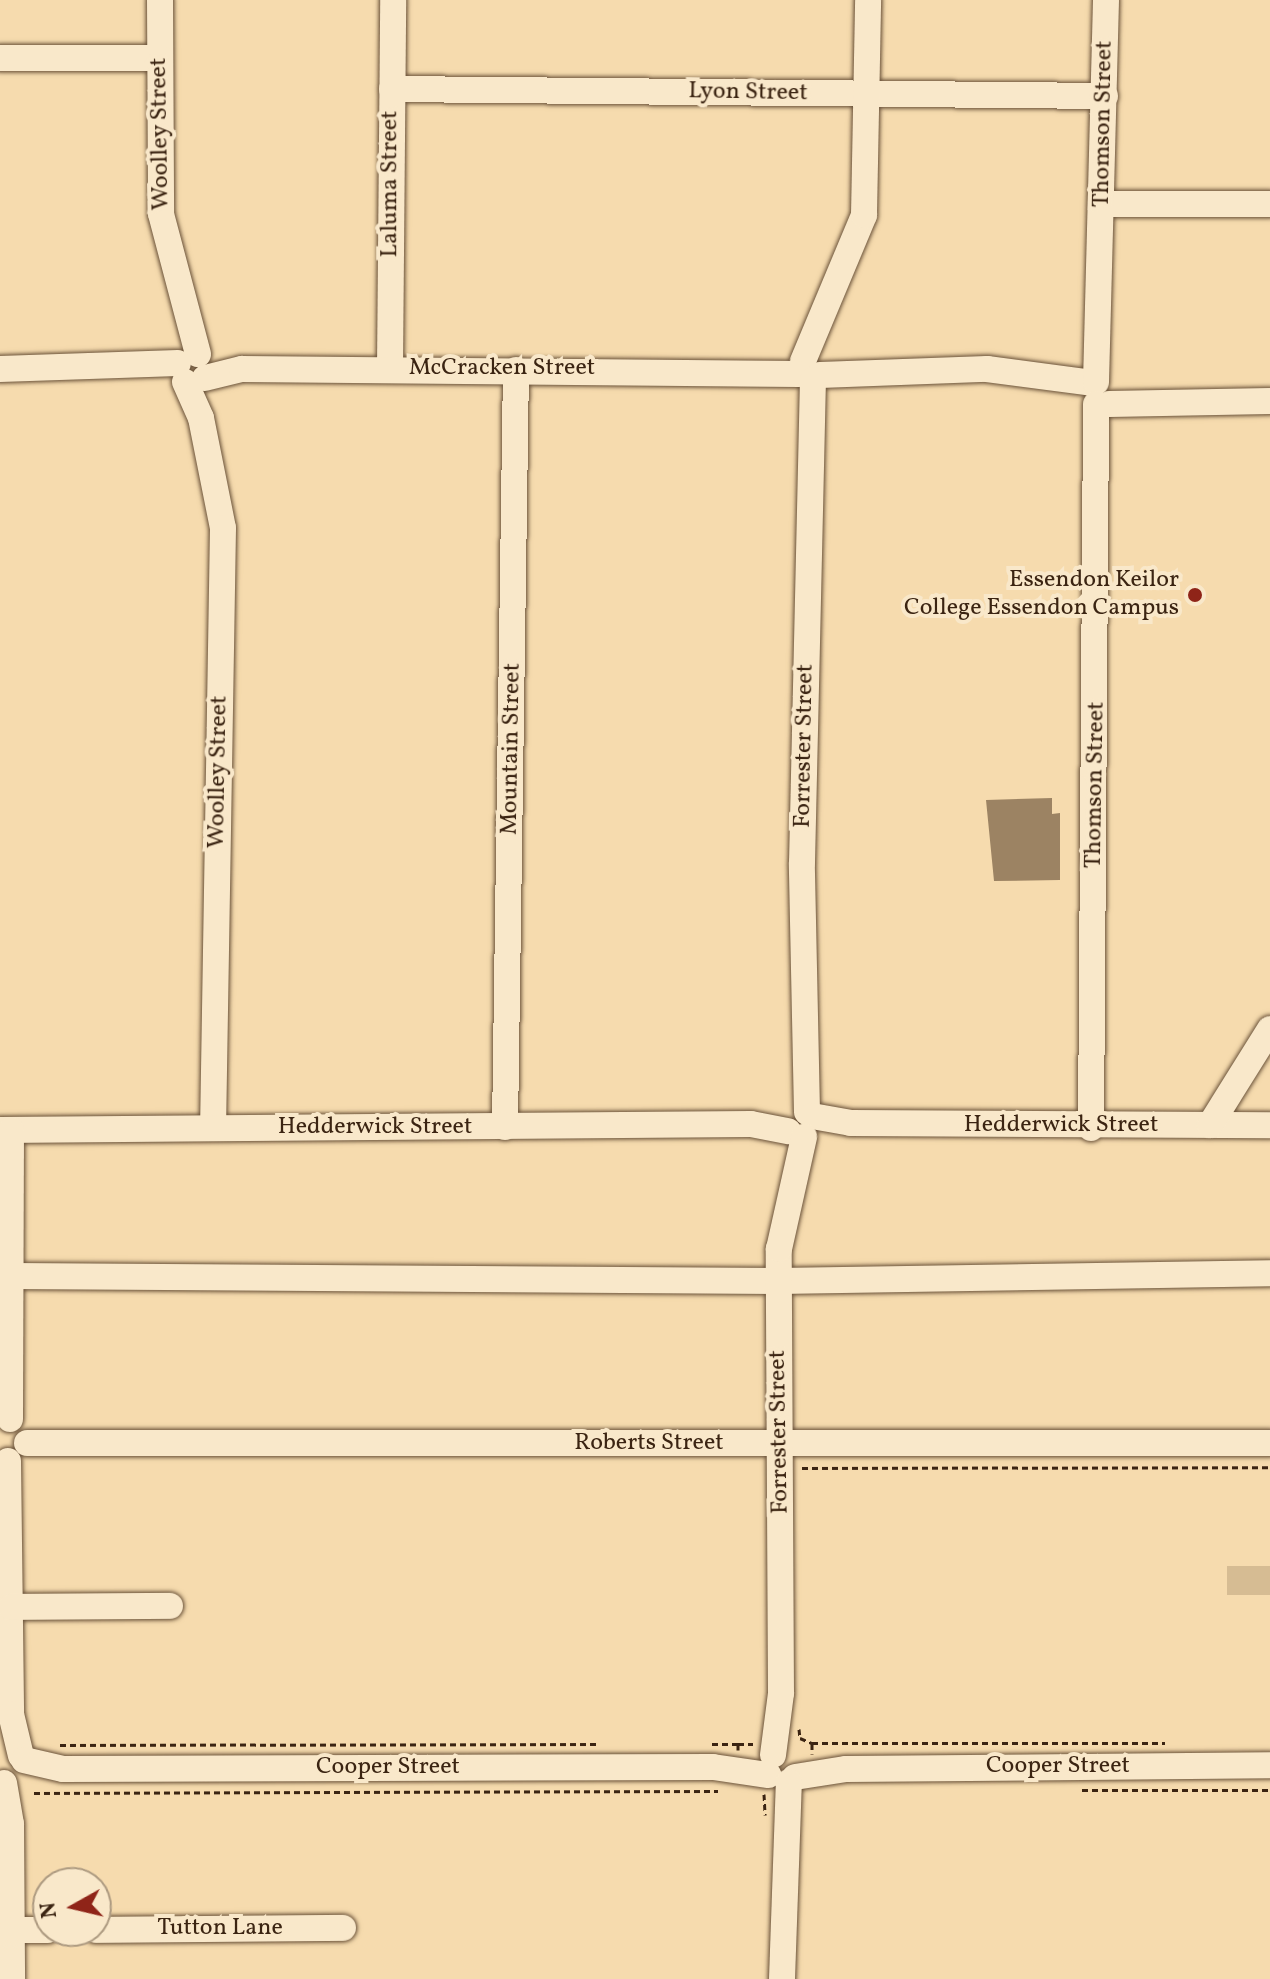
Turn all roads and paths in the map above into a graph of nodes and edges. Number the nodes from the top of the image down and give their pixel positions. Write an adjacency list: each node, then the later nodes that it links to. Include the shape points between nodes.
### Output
1 (160, 0): 6 (street, Woolley Street)
2 (393, 0): 7 (street, Laluma Street)
3 (868, 0): 8 (street, Forrester Street)
4 (1106, 0): 9 (street, Thomson Street)
5 (0, 58): 6 (street)
6 (160, 58): 14 (street, Woolley Street, via 159,197)
7 (392, 89): 8 (street, Lyon Street); 12 (street, Laluma Street)
8 (867, 94): 9 (street, Lyon Street); 16 (street, Forrester Street, via 864,215 817,330)
9 (1105, 96): 10 (street, Thomson Street)
10 (1102, 204): 11 (street); 17 (street, Thomson Street)
11 (1270, 204)
12 (390, 368): 14 (street, McCracken Street); 15 (street, McCracken Street)
13 (0, 369): 14 (street, McCracken Street)
14 (192, 369): 24 (street, Woolley Street, via 223,528)
15 (516, 370): 16 (street, McCracken Street); 23 (street, Mountain Street)
16 (809, 370): 17 (street, McCracken Street, via 1048,376); 20 (street, Forrester Street)
17 (1102, 393): 18 (street, McCracken Street, via 1145,402); 25 (street, Thomson Street)
18 (1270, 401)
19 (1270, 1029): 21 (street)
20 (799, 1123): 23 (street, Hedderwick Street); 25 (street, Hedderwick Street); 29 (street, Forrester Street)
21 (1210, 1125): 22 (street, Hedderwick Street); 25 (street, Hedderwick Street)
22 (1270, 1125)
23 (505, 1127): 24 (street, Hedderwick Street)
24 (213, 1128): 26 (street, Hedderwick Street)
25 (1091, 1128)
26 (6, 1130): 28 (street)
27 (1270, 1273): 29 (street)
28 (11, 1276): 29 (street); 30 (street)
29 (778, 1281): 32 (street, Forrester Street)
30 (5, 1419): 33 (street, via 26,1430)
31 (1270, 1443): 32 (street, Roberts Street)
32 (782, 1444): 33 (street, Roberts Street); 39 (street, Forrester Street)
33 (12, 1455): 37 (street)
34 (1270, 1467): 35 (path)
35 (799, 1468)
36 (170, 1606): 37 (street)
37 (11, 1607): 41 (street)
38 (1175, 1743): 39 (path)
39 (785, 1765): 40 (street, Cooper Street); 41 (street, Cooper Street); 47 (street, Forrester Street)
40 (1270, 1765)
41 (12, 1769): 42 (street)
42 (8, 1927): 44 (street); 46 (street)
43 (343, 1928): 45 (street, Tutton Lane)
44 (32, 1929)
45 (112, 1930)
46 (12, 1979)
47 (782, 1979)

